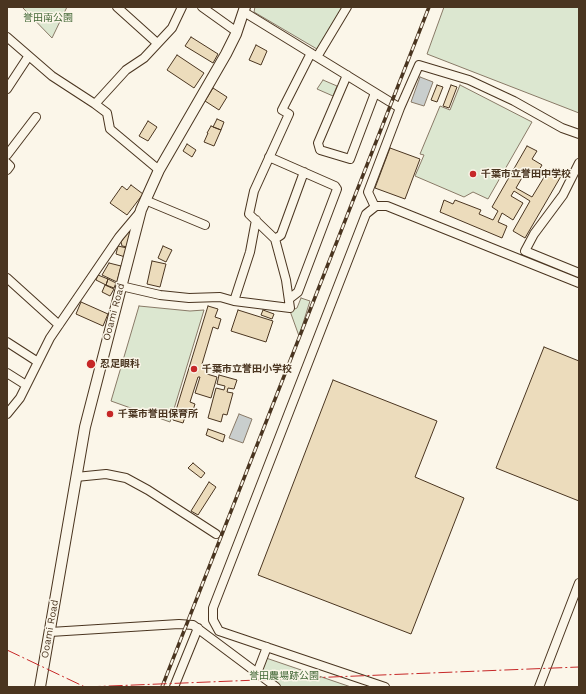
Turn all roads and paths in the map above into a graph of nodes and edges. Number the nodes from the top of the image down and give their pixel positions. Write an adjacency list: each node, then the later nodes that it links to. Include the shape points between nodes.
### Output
1 (117, 7): 8 (street)
2 (182, 7): 8 (street, via 172,28)
3 (202, 7): 6 (street)
4 (347, 7): 9 (street)
5 (245, 10): 6 (main road, Ooami Road); 9 (street)
6 (237, 32): 23 (main road, Ooami Road)
7 (7, 37): 10 (street)
8 (157, 43): 14 (street, via 144,58 126,70)
9 (314, 55): 11 (street); 19 (street, via 282,110 289,114)
10 (28, 57): 12 (street); 14 (street)
11 (347, 75): 13 (street); 13 (street, via 318,143 320,150 350,159)
12 (7, 89)
13 (375, 93): 15 (street)
14 (94, 104): 23 (street, via 107,113 110,129)
15 (400, 108): 17 (street, via 419,65 469,80 562,128); 26 (street, via 368,192)
16 (36, 117): 18 (street)
17 (579, 134)
18 (7, 155)
19 (269, 157): 24 (street); 27 (street, via 254,191 249,214)
20 (7, 163): 22 (street, via 10,166)
21 (579, 164): 30 (street, via 563,195 534,234 525,251)
22 (7, 170)
23 (159, 170): 25 (main road, Ooami Road)
24 (304, 172): 29 (street, via 281,235); 34 (street, via 337,189 298,292)
25 (143, 205): 28 (street); 33 (main road, Ooami Road); 36 (street)
26 (375, 207): 32 (street, via 387,206); 47 (street, via 366,214 213,608 213,620 219,631)
27 (256, 220): 29 (street); 35 (street, via 250,252)
28 (205, 225)
29 (275, 239): 34 (street)
30 (579, 273)
31 (7, 278): 36 (street)
32 (579, 283)
33 (121, 286): 35 (street, via 160,295 189,298 220,297); 42 (main road, Ooami Road, via 89,407)
34 (289, 299): 35 (street, via 290,308)
35 (234, 301)
36 (59, 325): 38 (street)
37 (7, 342): 38 (street)
38 (38, 362): 40 (street)
39 (7, 373): 40 (street)
40 (26, 385): 41 (street, via 20,398)
41 (7, 414)
42 (76, 477): 43 (street, via 106,474 126,478); 46 (main road, Ooami Road)
43 (216, 534)
44 (579, 583): 53 (street)
45 (198, 628): 46 (street, via 180,624); 48 (street); 50 (street)
46 (50, 632): 49 (main road, Ooami Road)
47 (267, 647): 48 (street); 52 (street)
48 (257, 673): 51 (street)
49 (40, 687)
50 (174, 687)
51 (276, 687)
52 (385, 687)
53 (539, 687)

